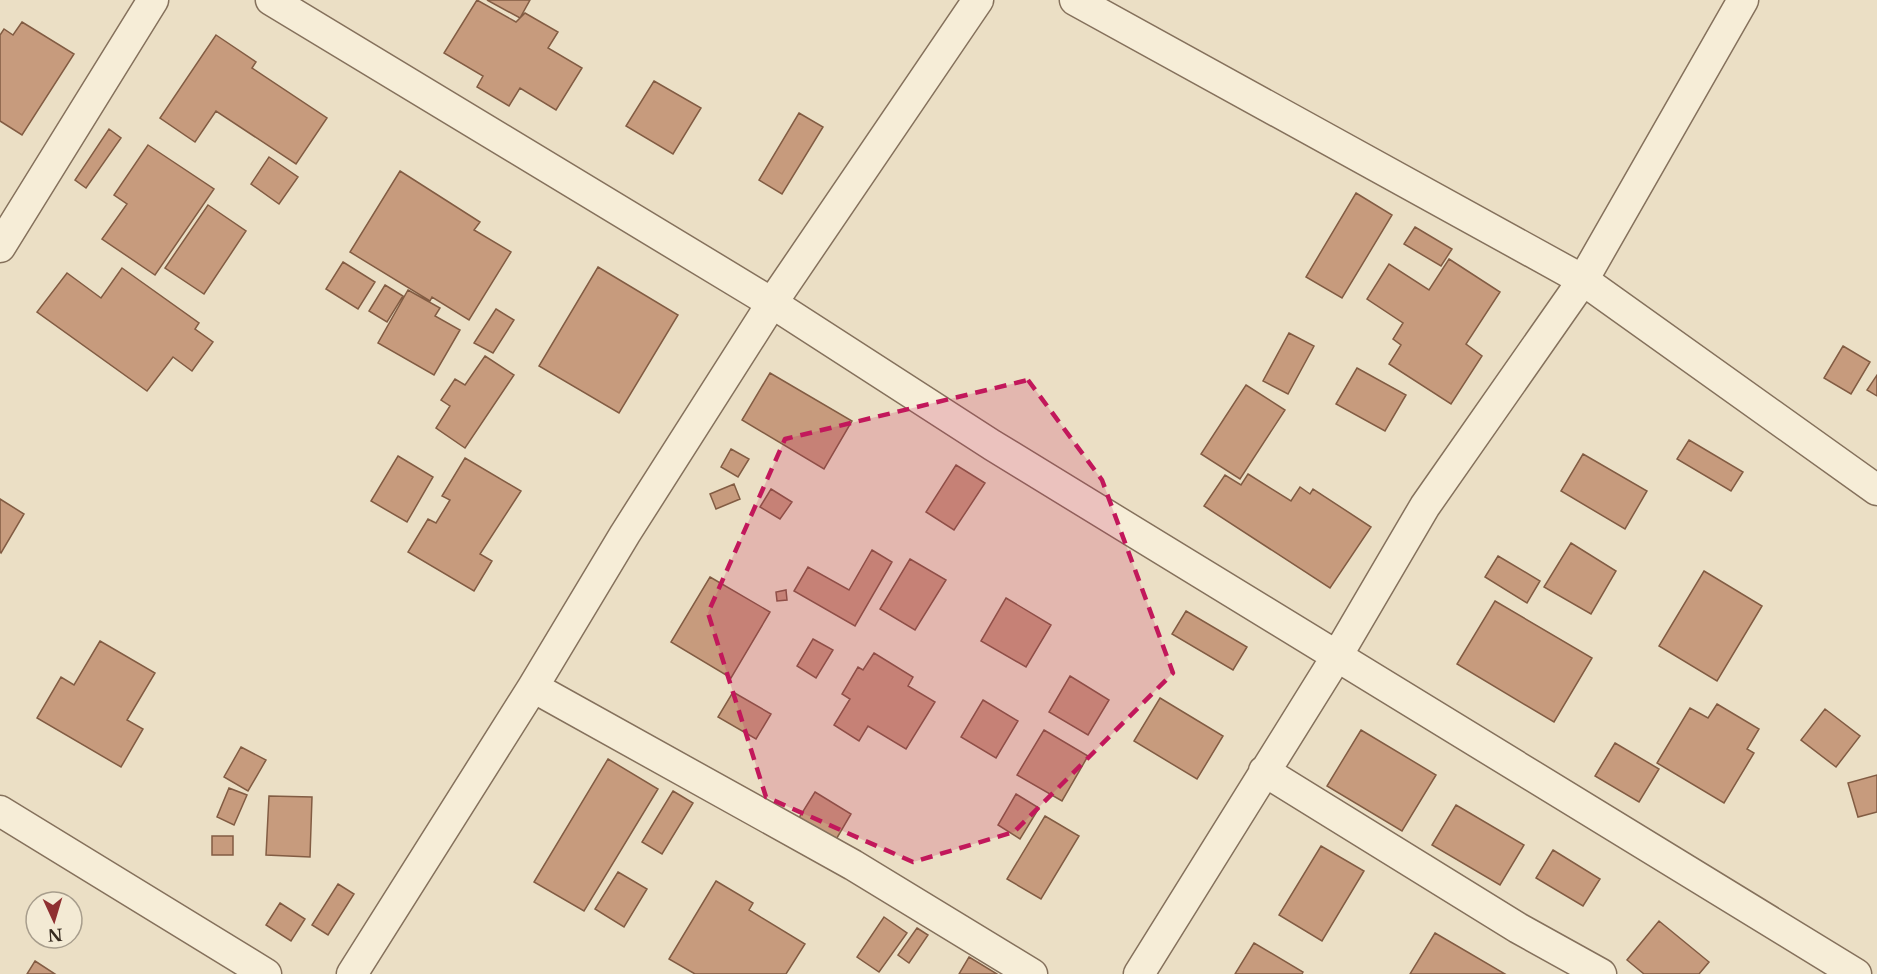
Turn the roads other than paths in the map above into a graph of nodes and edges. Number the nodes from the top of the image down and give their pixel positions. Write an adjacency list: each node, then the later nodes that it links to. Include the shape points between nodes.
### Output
1 (153, 0): 6 (street)
2 (271, 0): 8 (street)
3 (978, 0): 8 (street)
4 (1075, 0): 7 (street)
5 (1743, 0): 7 (street)
6 (0, 247)
7 (1583, 280): 9 (street); 10 (street, via 1425,506)
8 (772, 303): 10 (street, via 1002,451); 11 (street)
9 (1877, 490)
10 (1337, 656): 12 (street); 19 (street)
11 (533, 687): 15 (street); 16 (street, via 854,865)
12 (1264, 771): 17 (street); 18 (street, via 1518,928)
13 (0, 812): 14 (street)
14 (266, 974)
15 (351, 974)
16 (1032, 974)
17 (1139, 974)
18 (1601, 974)
19 (1856, 974)

